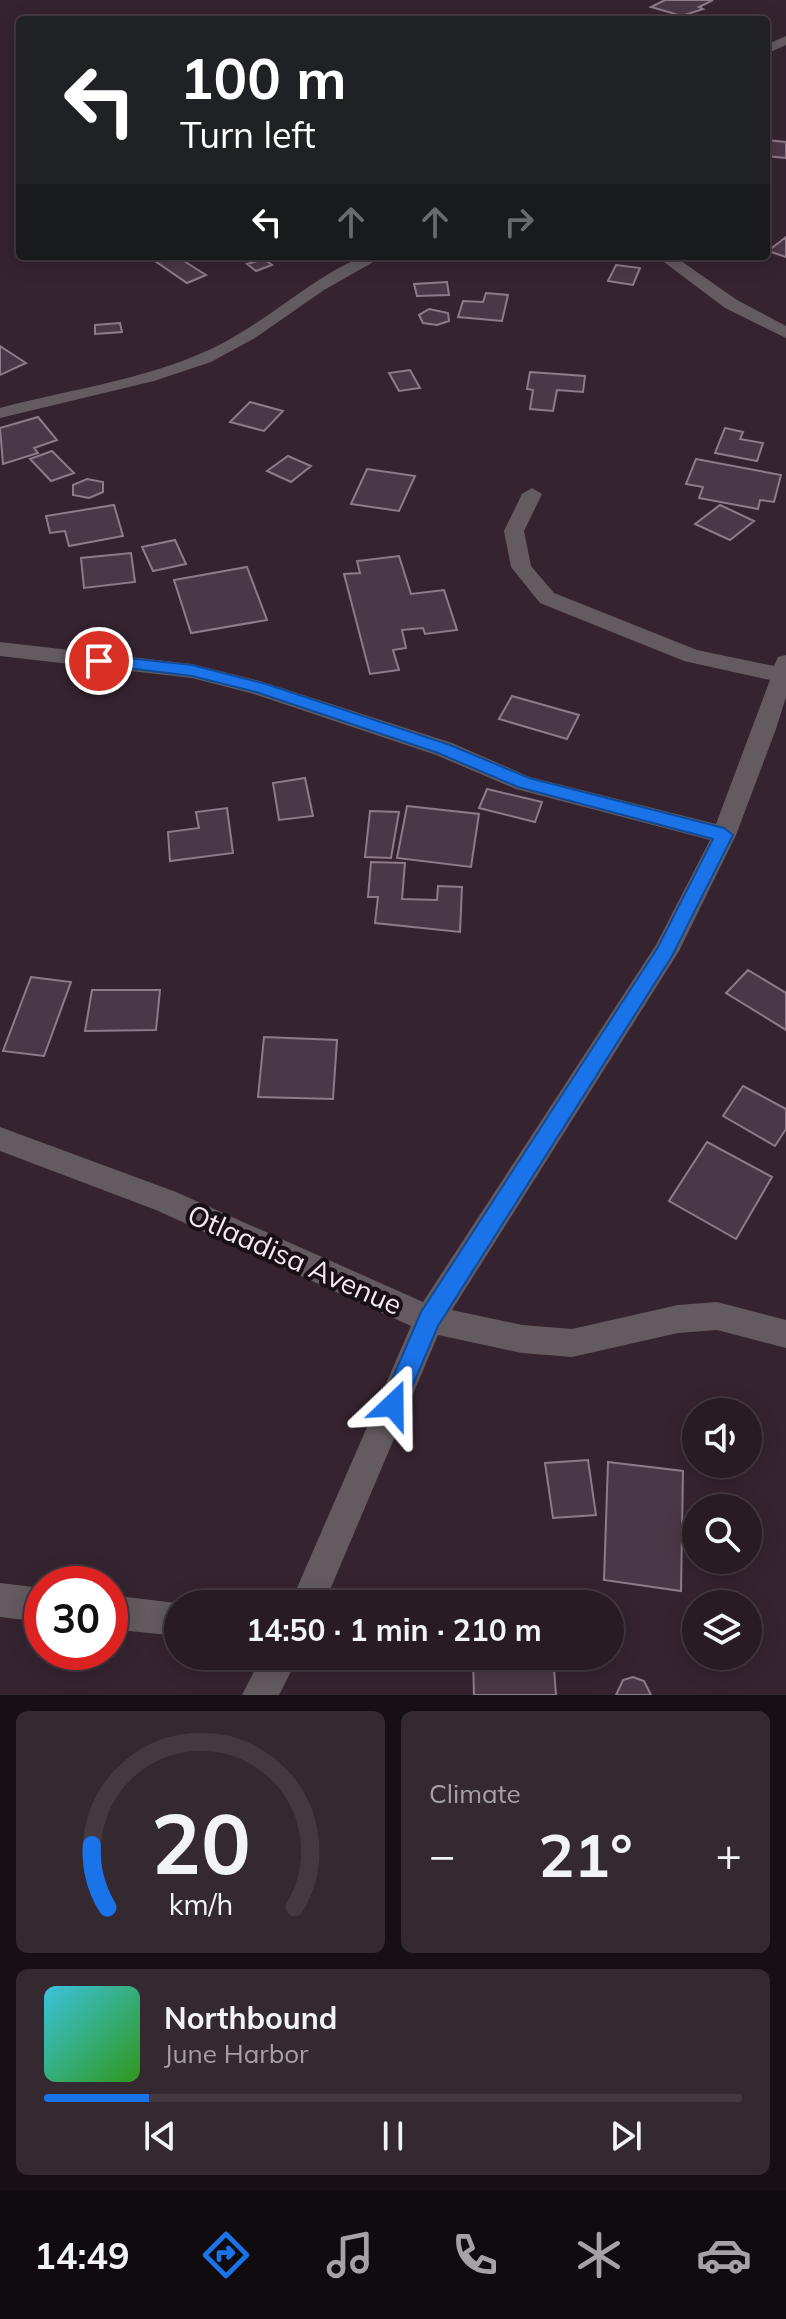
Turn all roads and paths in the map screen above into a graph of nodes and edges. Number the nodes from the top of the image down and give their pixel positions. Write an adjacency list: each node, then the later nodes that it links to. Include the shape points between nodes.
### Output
1 (368, 260): 4 (street, via 313,287 229,346 184,365)
2 (670, 260): 3 (street, via 731,304)
3 (786, 333)
4 (0, 413)
5 (532, 494): 7 (street, via 514,531 521,567 547,598 692,656)
6 (0, 649): 8 (street, via 192,671 260,688 444,749 524,783)
7 (785, 671): 8 (street)
8 (724, 835): 10 (street, via 666,951)
9 (0, 1139): 10 (street, Otlaadisa Avenue, via 166,1201)
10 (429, 1319): 11 (street, Otlaadisa Avenue, via 522,1339 572,1343 678,1319 717,1316); 12 (street)
11 (786, 1334)
12 (313, 1590)
13 (0, 1600): 14 (street)
14 (24, 1603)
15 (128, 1614): 16 (street)
16 (164, 1618)
17 (273, 1670): 18 (street)
18 (260, 1695)

